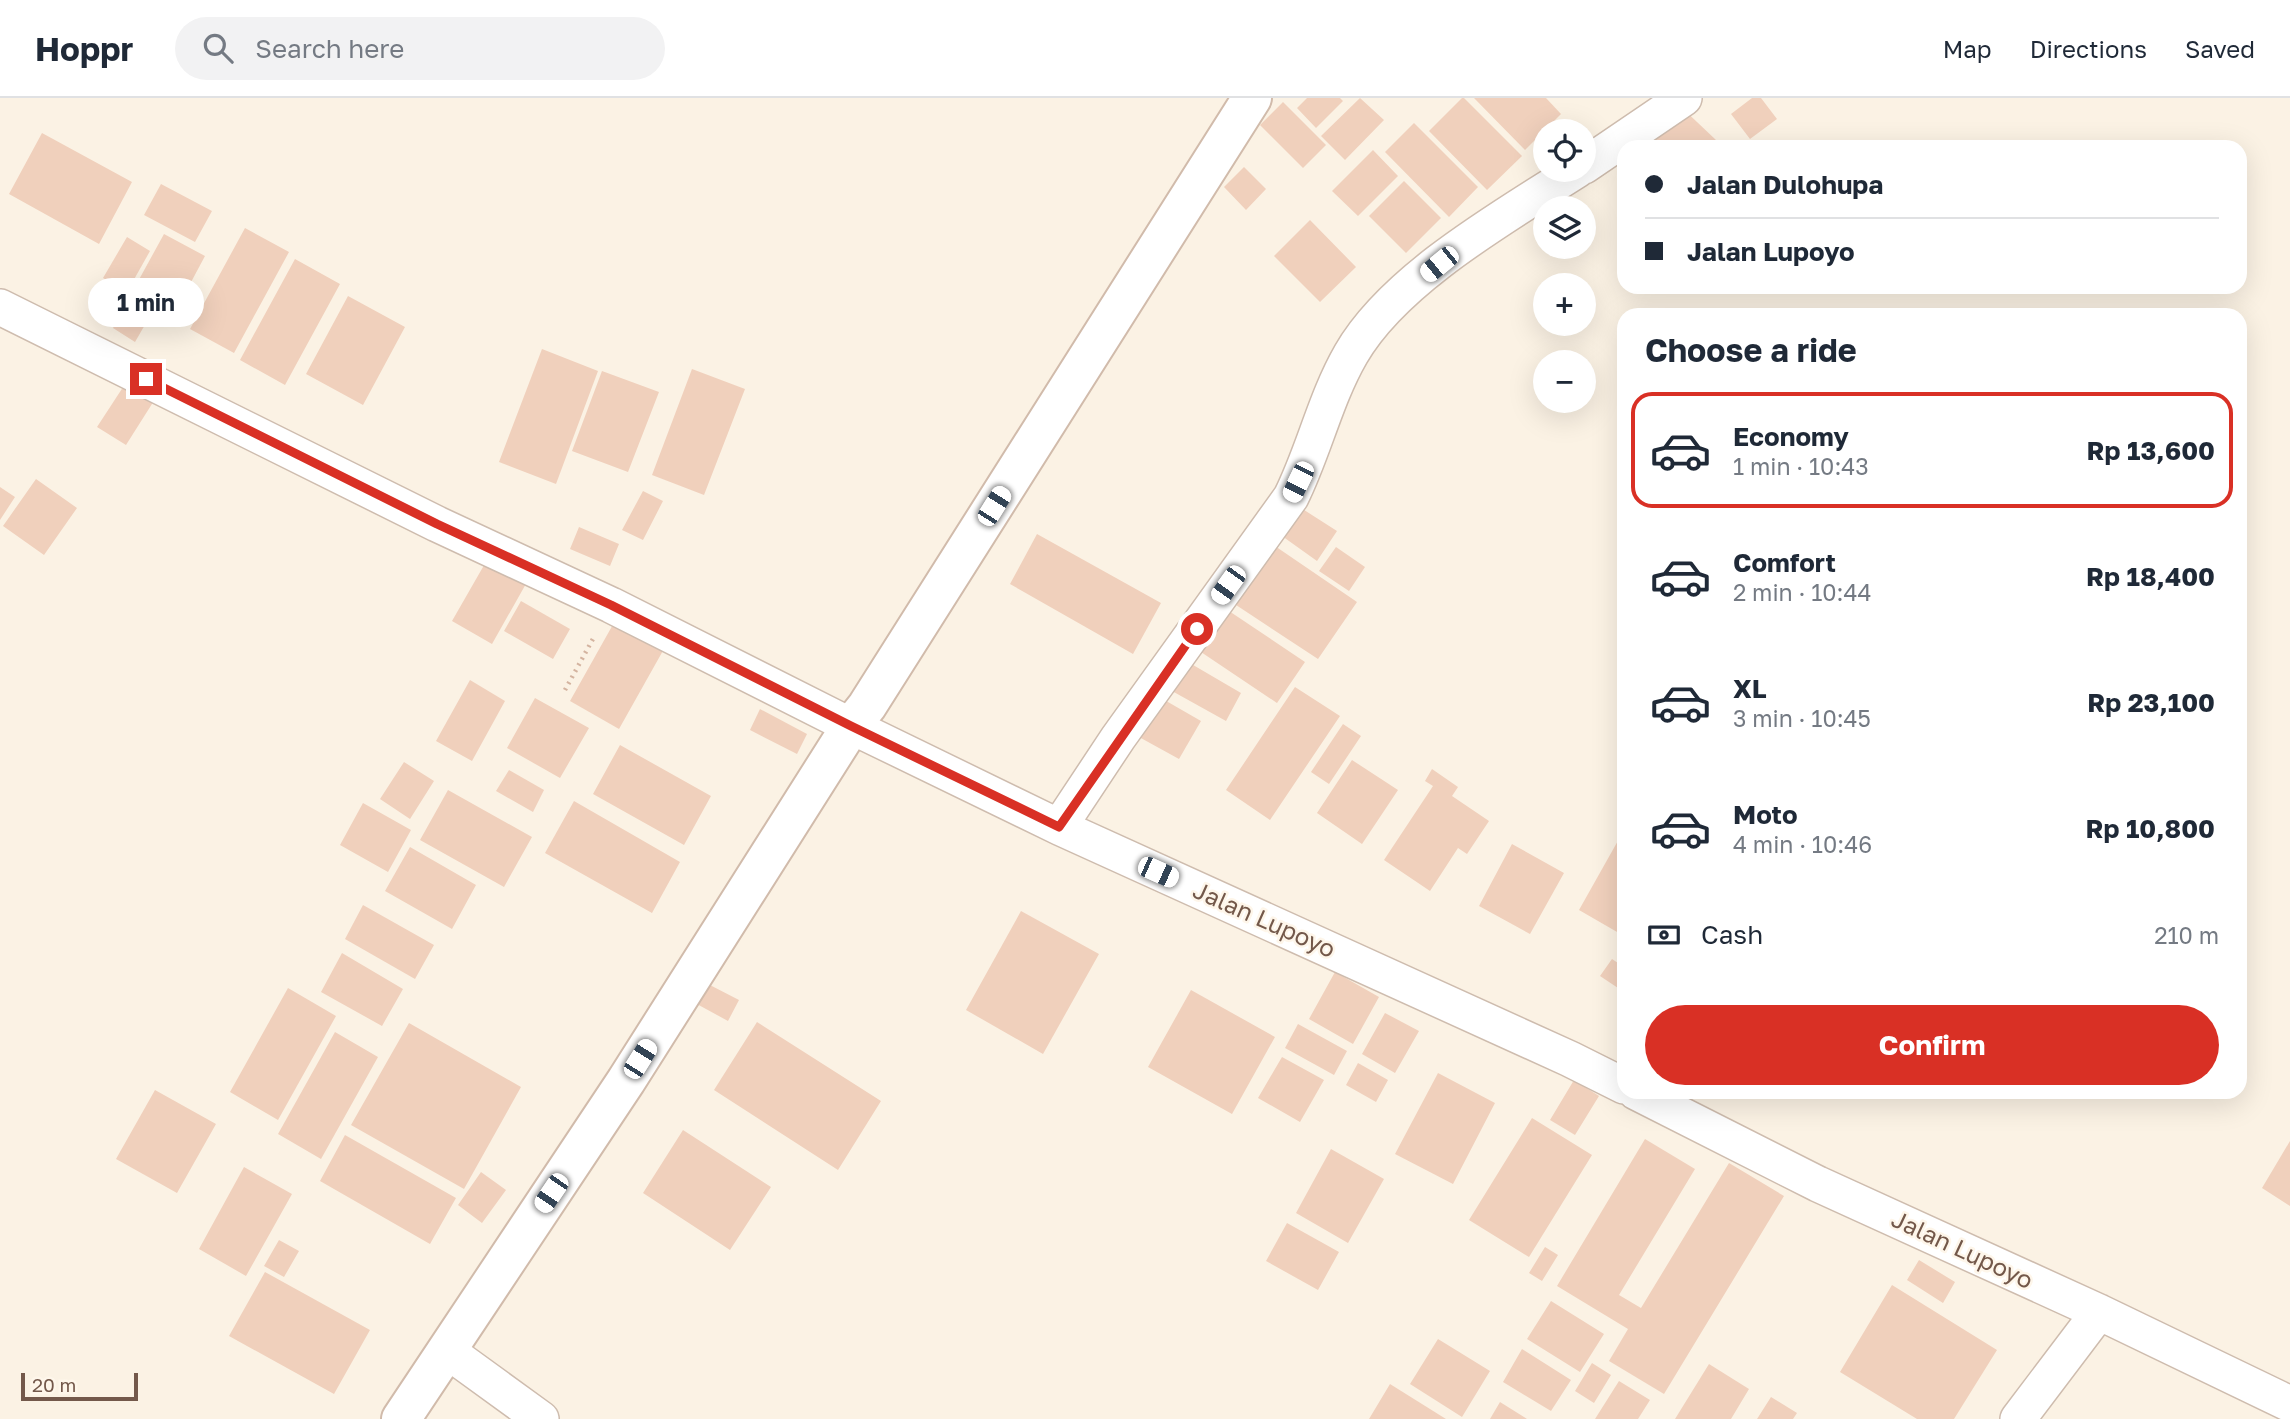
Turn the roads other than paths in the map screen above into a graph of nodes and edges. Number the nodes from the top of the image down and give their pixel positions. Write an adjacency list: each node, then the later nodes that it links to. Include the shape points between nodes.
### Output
1 (1251, 98): 8 (street)
2 (1684, 98): 3 (street)
3 (1622, 140)
4 (1617, 144): 5 (street)
5 (1596, 158)
6 (1559, 182): 9 (street, via 1456,249 1386,307 1351,354 1291,497)
7 (0, 307): 8 (street, Jalan Lupoyo, via 611,605)
8 (866, 706): 9 (street, Jalan Lupoyo); 13 (street, via 626,1081)
9 (1059, 827): 10 (street, Jalan Lupoyo)
10 (1617, 1082)
11 (1650, 1099): 12 (street, Jalan Lupoyo, via 1818,1184)
12 (2099, 1312): 14 (street, Jalan Lupoyo); 17 (street)
13 (446, 1350): 15 (street); 16 (street)
14 (2290, 1404)
15 (401, 1419)
16 (541, 1419)
17 (2018, 1419)

